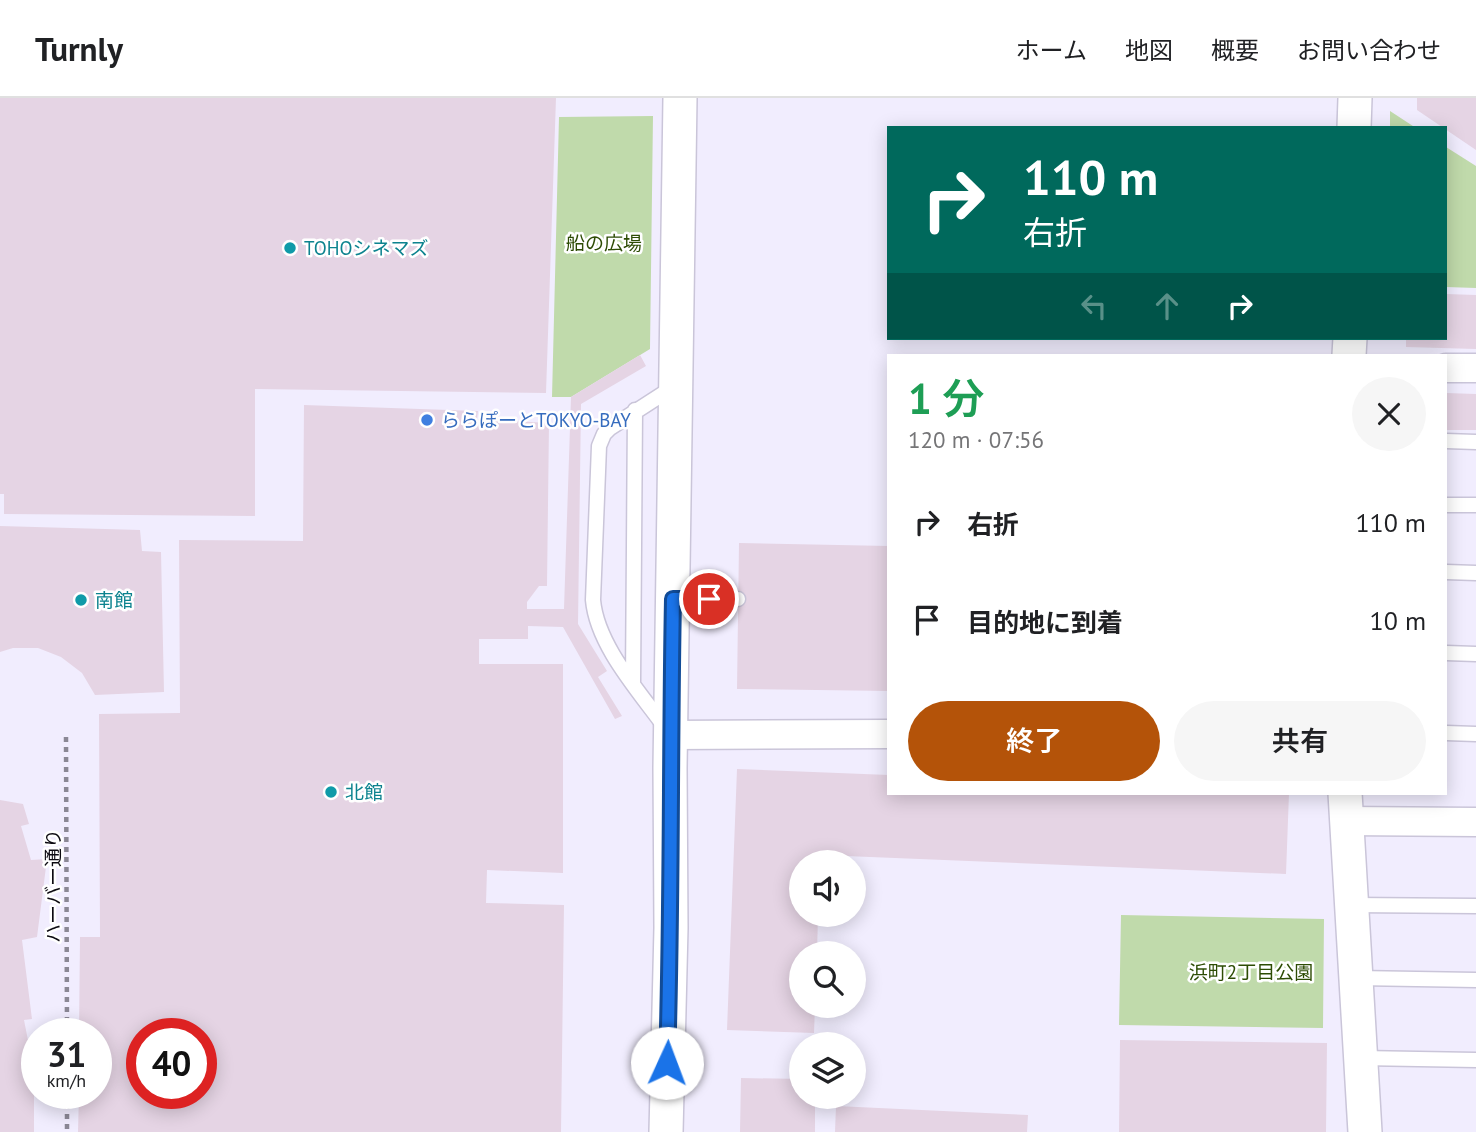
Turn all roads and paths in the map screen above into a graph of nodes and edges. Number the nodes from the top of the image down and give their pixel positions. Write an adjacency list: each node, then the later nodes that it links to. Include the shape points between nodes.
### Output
1 (680, 98): 6 (street)
2 (1355, 98): 3 (street)
3 (1354, 126)
4 (1447, 368): 5 (street)
5 (1476, 368)
6 (677, 385): 7 (lane); 14 (street)
7 (635, 410): 18 (lane); 18 (lane, via 604,434 599,446 593,600 597,624)
8 (1447, 441): 9 (lane)
9 (1476, 442)
10 (1447, 505): 11 (lane)
11 (1476, 506)
12 (1447, 572): 13 (lane)
13 (1476, 573)
14 (673, 599): 15 (lane); 22 (street)
15 (738, 599)
16 (1447, 653): 17 (lane)
17 (1476, 654)
18 (633, 684): 22 (lane)
19 (1447, 733): 21 (lane)
20 (887, 734): 22 (street)
21 (1476, 734)
22 (671, 735): 35 (street)
23 (66, 737): 30 (path, ハーバー通り)
24 (1345, 807): 25 (street); 26 (street)
25 (1476, 822)
26 (1351, 905): 27 (lane); 28 (street)
27 (1476, 906)
28 (1357, 978): 29 (lane); 31 (street)
29 (1476, 980)
30 (67, 1018)
31 (1361, 1058): 32 (lane); 36 (street)
32 (1476, 1060)
33 (67, 1109): 34 (path)
34 (67, 1132)
35 (666, 1132)
36 (1365, 1132)

